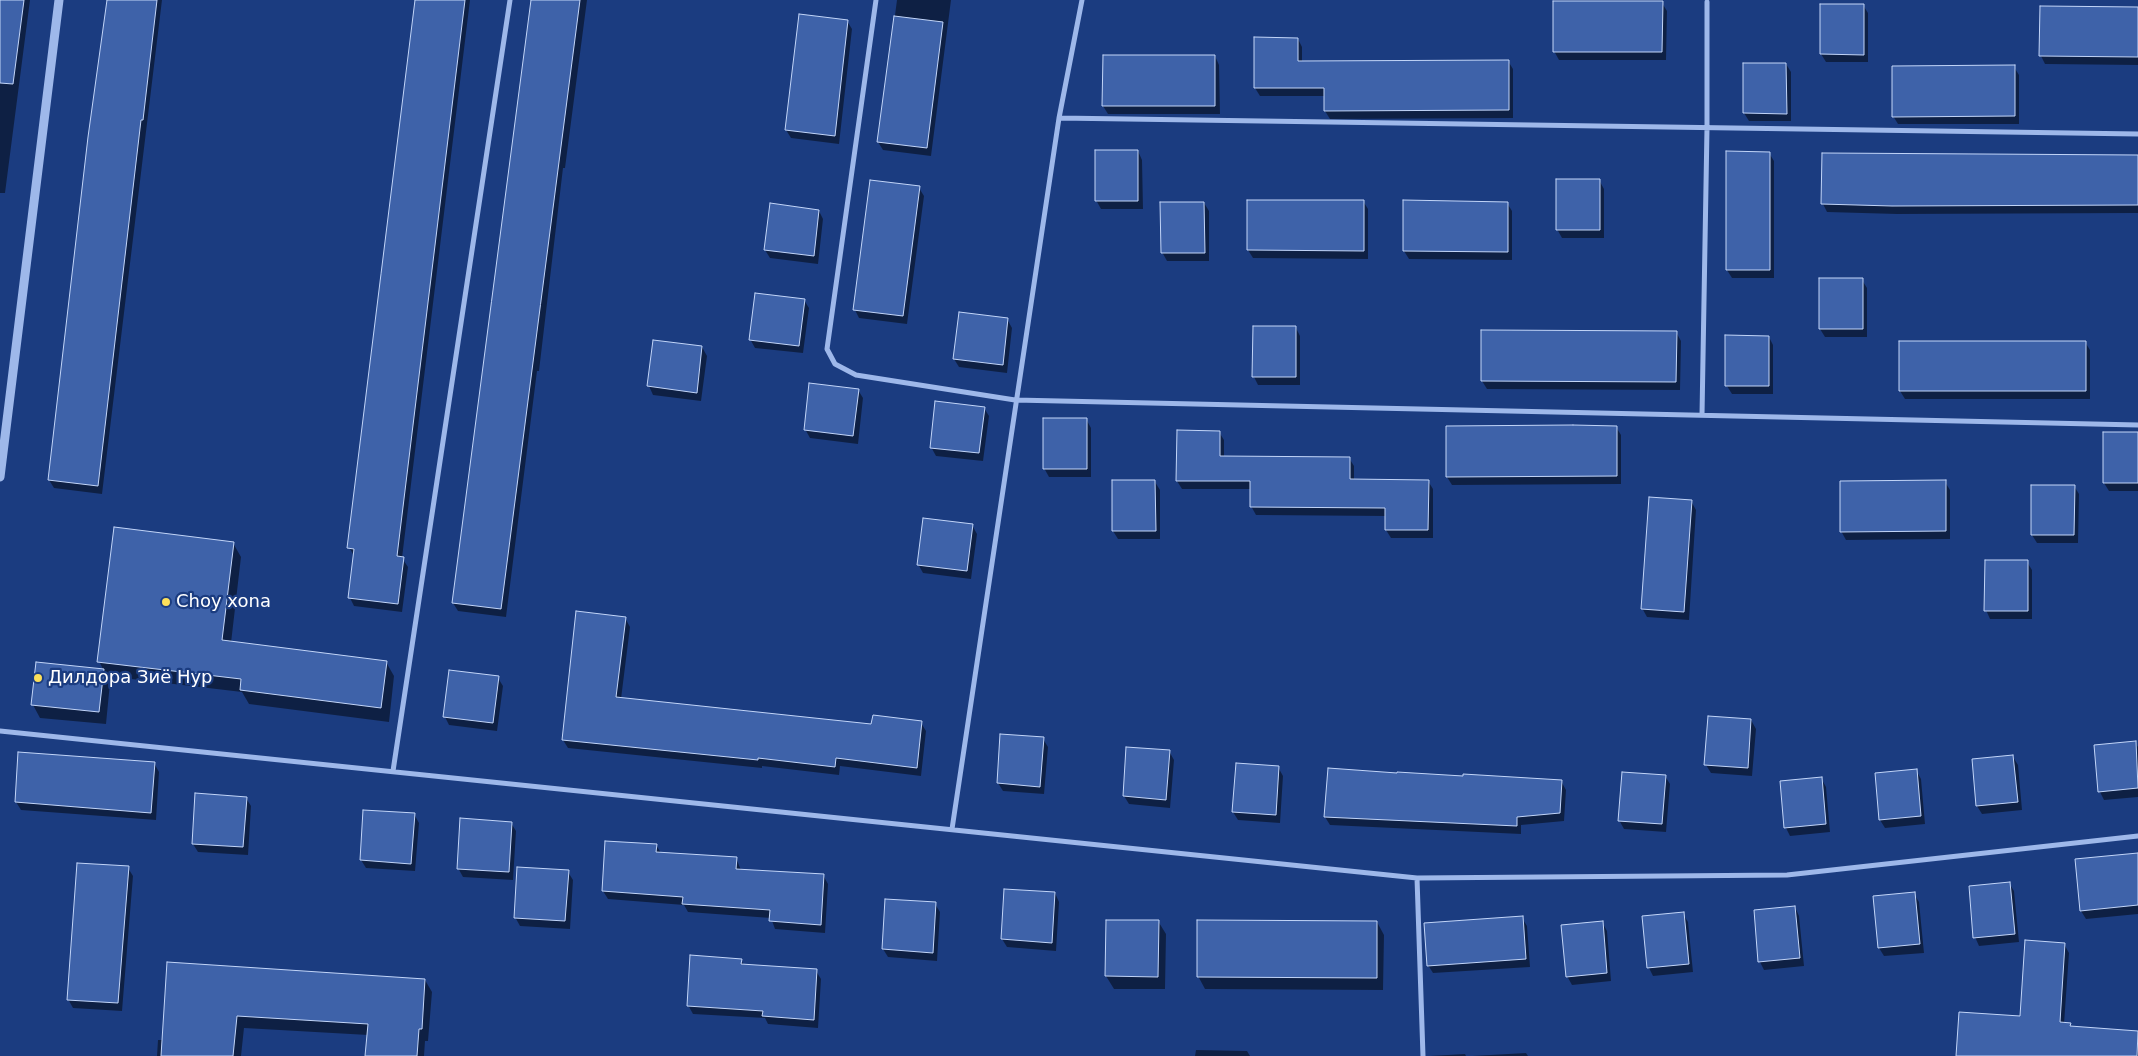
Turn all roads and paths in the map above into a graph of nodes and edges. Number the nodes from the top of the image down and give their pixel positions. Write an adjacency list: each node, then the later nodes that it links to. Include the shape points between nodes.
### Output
1 (60, 0): 12 (street)
2 (510, 0): 14 (street)
3 (876, 0): 9 (street, via 827,349 835,364 856,375)
4 (1082, 0): 6 (street)
5 (1707, 2): 7 (street)
6 (1059, 118): 7 (street); 9 (street)
7 (1707, 128): 8 (street); 10 (street)
8 (2138, 134)
9 (1015, 400): 10 (street); 15 (street)
10 (1702, 415): 11 (street)
11 (2138, 425)
12 (0, 477)
13 (0, 730): 14 (street)
14 (393, 771): 15 (street)
15 (952, 829): 17 (street)
16 (2138, 836): 17 (street, via 1787,875)
17 (1417, 878): 18 (street)
18 (1423, 1056)

